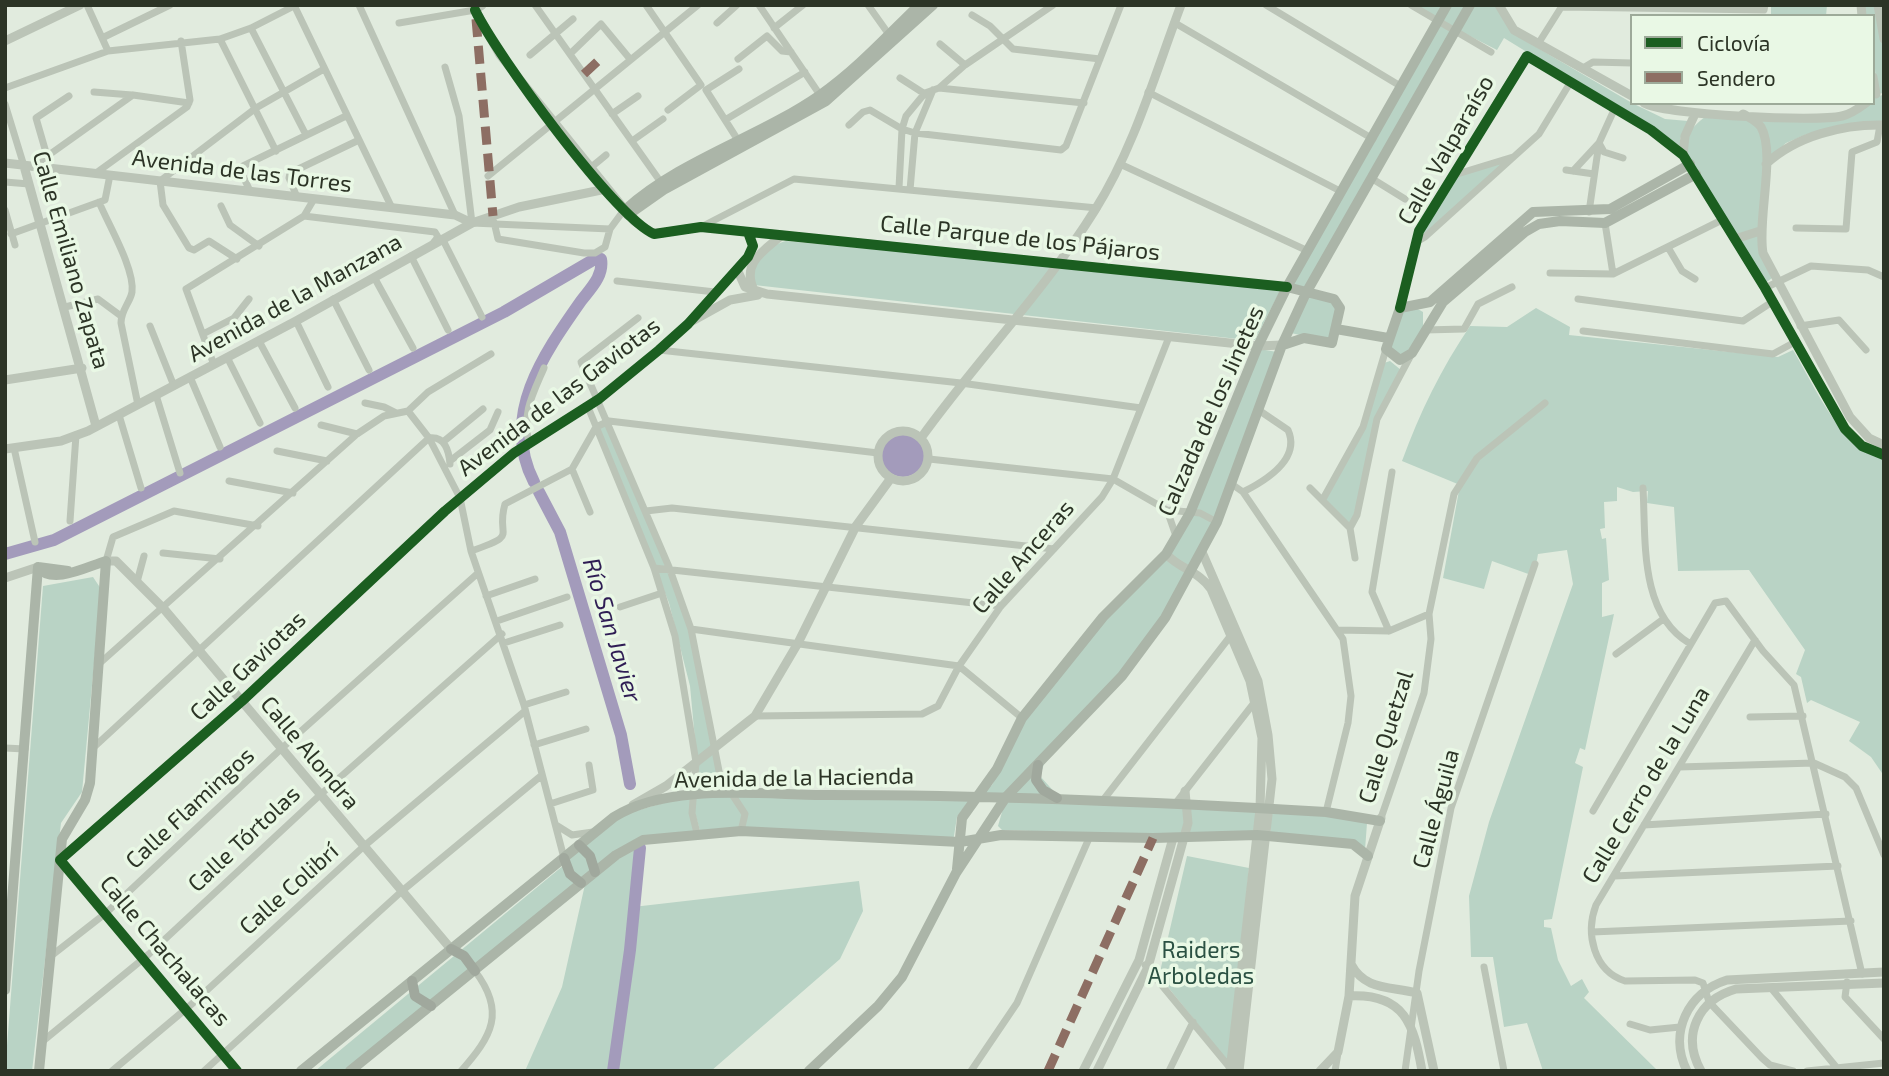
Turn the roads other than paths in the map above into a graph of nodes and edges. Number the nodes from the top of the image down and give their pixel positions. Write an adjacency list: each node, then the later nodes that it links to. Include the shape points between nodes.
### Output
1 (80, 5): 47 (street)
2 (87, 5): 42 (street)
3 (170, 5): 42 (street)
4 (359, 5): 147 (street)
5 (454, 5): 30 (street)
6 (535, 5): 41 (street)
7 (646, 5): 40 (street)
8 (698, 5): 40 (street)
9 (737, 5): 35 (street)
10 (759, 5): 37 (street)
11 (803, 5): 37 (street)
12 (868, 5): 44 (street)
13 (919, 5): 44 (main road)
14 (933, 5): 44 (main road)
15 (1036, 5): 28 (street)
16 (1053, 5): 28 (street)
17 (1121, 5): 58 (street)
18 (1181, 5): 36 (street)
19 (1266, 5): 68 (street)
20 (1411, 5): 33 (street)
21 (1447, 5): 33 (main road, Calzada de los Jinetes)
22 (1470, 5): 39 (main road, Calzada de los Jinetes)
23 (1499, 5): 50 (street, via 1508,24)
24 (295, 6): 38 (street); 64 (street)
25 (1562, 6): 26 (street); 50 (street)
26 (1765, 7)
27 (478, 8): 30 (street); 96 (street, Calle Parque de los Pájaros, via 500,55)
28 (1044, 11): 45 (street)
29 (1880, 11): 46 (street)
30 (456, 15): 34 (street)
31 (972, 15): 45 (street)
32 (573, 19): 41 (street)
33 (1439, 20): 39 (street); 68 (main road, Calzada de los Jinetes)
34 (399, 23)
35 (716, 23)
36 (1175, 23): 75 (street); 104 (street)
37 (775, 27): 52 (street)
38 (251, 28): 43 (street); 72 (street)
39 (1456, 30): 53 (street); 126 (main road, Calzada de los Jinetes)
40 (665, 32): 56 (street); 71 (street)
41 (556, 34): 54 (street); 55 (street)
42 (102, 38): 51 (street)
43 (220, 38): 48 (street); 86 (street)
44 (891, 38): 77 (main road); 107 (main road, via 826,101)
45 (1002, 38): 58 (street, via 1013,49); 60 (street)
46 (1884, 39)
47 (5, 41)
48 (181, 41): 51 (street); 81 (street)
49 (940, 44): 60 (street)
50 (1538, 44): 63 (street)
51 (108, 51): 69 (street)
52 (791, 52): 57 (street, via 782,51 767,36); 65 (street)
53 (1490, 52)
54 (570, 54): 56 (street, via 601,24); 70 (street)
55 (530, 55)
56 (630, 59): 70 (street)
57 (738, 59)
58 (1100, 59): 82 (street)
59 (1630, 63): 63 (street, via 1594,62)
60 (965, 65): 74 (street)
61 (445, 66): 153 (street, via 459,117)
62 (739, 68): 71 (street)
63 (1583, 68): 78 (street)
64 (324, 69): 72 (street); 93 (street)
65 (804, 72): 77 (street); 95 (street)
66 (900, 78): 74 (street)
67 (1570, 83): 88 (street); 112 (street, via 1539,134); 125 (street, Calle Valparaíso, via 1525,56)
68 (1402, 87): 104 (main road, Calzada de los Jinetes)
69 (5, 88)
70 (594, 88): 90 (street); 96 (street)
71 (704, 88): 87 (street); 95 (street)
72 (283, 91): 86 (street); 102 (street)
73 (94, 92): 76 (street)
74 (931, 92): 82 (street); 100 (street, via 906,116); 101 (street)
75 (1148, 92): 115 (street); 135 (street)
76 (133, 95): 81 (street); 111 (street)
77 (820, 95): 107 (main road)
78 (1630, 95)
79 (69, 96): 111 (street, via 36,118)
80 (638, 96): 90 (street)
81 (189, 103): 120 (street)
82 (1084, 103): 101 (street, via 1061,150)
83 (5, 104): 118 (street, Calle Emiliano Zapata)
84 (1650, 105): 91 (street)
85 (1863, 105): 89 (street)
86 (256, 108): 108 (street); 127 (street)
87 (668, 110)
88 (1614, 110): 106 (street); 110 (street)
89 (1852, 112): 92 (street, via 1828,118); 99 (street)
90 (612, 114): 105 (street)
91 (1695, 114): 92 (street); 110 (street)
92 (1743, 114): 117 (street, via 1762,129)
93 (346, 116): 102 (street); 103 (street)
94 (663, 120): 105 (street)
95 (725, 120): 107 (street)
96 (552, 121): 119 (street, Calle Parque de los Pájaros); 124 (street)
97 (849, 125): 100 (street, via 866,110)
98 (1882, 125): 99 (street); 156 (street, via 1877,142 1852,152 1846,229)
99 (1856, 128): 117 (street, via 1792,143)
100 (902, 129): 101 (street); 131 (street)
101 (915, 133): 133 (street)
102 (306, 135): 108 (street)
103 (359, 140): 136 (street, via 288,175); 141 (street)
104 (1373, 140): 135 (main road, Calzada de los Jinetes)
105 (632, 141): 128 (street)
106 (1599, 143): 113 (street, via 1604,152); 122 (street); 122 (street, via 1570,171)
107 (741, 144): 128 (main road); 146 (main road)
108 (276, 151): 134 (street, via 243,166)
109 (606, 155): 119 (street)
110 (1683, 155): 116 (street)
111 (47, 156): 118 (street)
112 (1517, 156): 125 (street); 164 (street)
113 (1623, 158)
114 (5, 163): 118 (street, Avenida de las Torres)
115 (1120, 164): 142 (street); 169 (street)
116 (1690, 164): 123 (street); 145 (main road, via 1610,209)
117 (1766, 164): 158 (street)
118 (28, 166): 120 (street, Avenida de las Torres); 130 (street, Calle Emiliano Zapata)
119 (589, 169): 132 (street, Calle Parque de los Pájaros)
120 (96, 173): 121 (street, Avenida de las Torres)
121 (110, 174): 127 (street, Avenida de las Torres); 139 (street, via 107,198)
122 (1594, 174): 145 (street)
123 (1696, 174): 149 (street); 154 (main road)
124 (488, 176)
125 (1454, 176): 164 (street, Calle Valparaíso, via 1419,231)
126 (1371, 178): 138 (street); 186 (main road, Calzada de los Jinetes)
127 (160, 181): 134 (street, Avenida de las Torres); 171 (street, via 163,205 190,248 209,241)
128 (660, 181): 146 (main road)
129 (5, 182): 130 (street)
130 (29, 184): 152 (street, Calle Emiliano Zapata)
131 (899, 188): 133 (street); 155 (street, via 788,180)
132 (606, 189): 146 (street, Calle Parque de los Pájaros); 150 (street, Avenida de la Manzana, via 519,207)
133 (910, 190): 142 (street)
134 (250, 191): 136 (street, Avenida de las Torres)
135 (1342, 192): 169 (main road, Calzada de los Jinetes)
136 (297, 197): 137 (street, Avenida de las Torres)
137 (314, 199): 141 (street, Avenida de las Torres); 148 (street)
138 (1405, 199)
139 (99, 202): 152 (street); 195 (street, via 131,276 132,295)
140 (221, 206): 166 (street, via 229,225)
141 (392, 208): 147 (street, Avenida de las Torres)
142 (1097, 208): 172 (street)
143 (5, 210): 160 (street)
144 (1576, 210): 145 (main road); 151 (main road); 192 (main road, via 1538,210 1522,218 1430,302)
145 (1589, 212)
146 (624, 214): 155 (street, Calle Parque de los Pájaros, via 654,234); 157 (street)
147 (455, 215): 153 (street, Avenida de las Torres)
148 (304, 216): 166 (street); 167 (street, Avenida de las Torres, via 435,232 438,237)
149 (1724, 219): 162 (street); 168 (street)
150 (494, 220): 153 (street, Avenida de la Manzana); 157 (street); 157 (street, via 498,239 595,253 605,247)
151 (1574, 222): 154 (main road); 205 (main road, via 1547,222 1525,232 1443,302)
152 (40, 223): 160 (street); 193 (street, Calle Emiliano Zapata)
153 (472, 223): 163 (street, Avenida de la Manzana)
154 (1605, 223): 175 (street)
155 (701, 227): 159 (street, Calle Parque de los Pájaros)
156 (1796, 228)
157 (610, 229)
158 (1760, 231): 162 (street); 180 (street, via 1763,253)
159 (748, 232): 161 (street, Calle Parque de los Pájaros); 173 (street, Avenida de las Gaviotas, via 752,251)
160 (12, 234): 165 (street)
161 (782, 235): 172 (street, Calle Parque de los Pájaros); 185 (street, via 751,264 749,278)
162 (1735, 239): 183 (street)
163 (443, 240): 167 (street, Avenida de la Manzana); 196 (street)
164 (1418, 241): 194 (street, Calle Valparaíso)
165 (15, 245)
166 (259, 246): 171 (street)
167 (429, 248): 170 (street, Avenida de la Manzana)
168 (1669, 248): 175 (street); 178 (street, via 1682,271)
169 (1308, 251): 182 (main road, Calzada de los Jinetes)
170 (411, 256): 176 (street, Avenida de la Manzana); 204 (street)
171 (237, 259): 207 (street, via 186,289)
172 (1061, 263): 182 (street, Calle Parque de los Pájaros); 199 (street)
173 (737, 269): 184 (street, Avenida de las Gaviotas); 185 (street, via 742,284)
174 (1550, 272): 175 (street)
175 (1613, 274)
176 (374, 277): 189 (street, Avenida de la Manzana); 214 (street)
177 (1884, 277): 180 (street, via 1868,270 1811,266)
178 (1695, 279)
179 (617, 281): 184 (street)
180 (1776, 282): 183 (street); 202 (street)
181 (1512, 287): 205 (street, via 1478,304 1464,329)
182 (1287, 288): 186 (main road, Calle Parque de los Pájaros); 213 (main road, Calzada de los Jinetes)
183 (1765, 288): 191 (street)
184 (715, 292): 200 (street, Avenida de las Gaviotas)
185 (755, 292): 187 (street)
186 (1306, 293): 203 (main road, Calle Parque de los Pájaros, via 1338,303); 212 (main road, Calzada de los Jinetes)
187 (767, 295): 199 (street); 200 (street, Avenida de las Gaviotas, via 730,300)
188 (250, 299): 207 (street, via 234,318)
189 (334, 299): 198 (street, Avenida de la Manzana); 224 (street)
190 (1578, 299): 191 (street, via 1739,321)
191 (1772, 302): 210 (street)
192 (1417, 306): 194 (main road); 205 (main road, via 1426,315)
193 (65, 307): 195 (street, via 98,299); 222 (street, Calle Emiliano Zapata)
194 (1400, 308): 211 (main road)
195 (121, 316): 235 (street)
196 (482, 317)
197 (638, 318): 232 (street, via 581,362)
198 (296, 321): 209 (street, Avenida de la Manzana); 230 (street)
199 (1012, 322): 208 (street); 228 (street)
200 (688, 324): 215 (street, Avenida de las Gaviotas)
201 (150, 326): 229 (street)
202 (1800, 327): 216 (street, via 1839,320); 256 (street, via 1850,417 1869,438)
203 (1336, 329): 211 (main road); 212 (main road, via 1332,343 1304,338)
204 (448, 330)
205 (1425, 330): 217 (main road)
206 (1583, 331): 210 (street, via 1773,354)
207 (203, 334): 221 (street)
208 (1169, 337): 213 (street); 238 (street, Calle Anceras)
209 (259, 341): 219 (street, Avenida de la Manzana); 237 (street)
210 (1795, 342): 261 (street, via 1845,429 1862,446)
211 (1387, 344): 217 (main road, via 1400,360); 220 (street)
212 (1282, 345): 213 (street); 241 (main road, Calzada de los Jinetes)
213 (1258, 346): 283 (main road, Calzada de los Jinetes)
214 (413, 348)
215 (659, 350): 228 (street); 232 (street, Avenida de las Gaviotas)
216 (1866, 350)
217 (1412, 352): 225 (street)
218 (491, 354): 240 (street, via 428,392)
219 (227, 358): 221 (street, Avenida de la Manzana); 246 (street)
220 (1383, 362): 225 (street, via 1395,362); 279 (street, via 1363,427)
221 (214, 365): 226 (street, Avenida de la Manzana)
222 (82, 368): 227 (street); 248 (street, Calle Emiliano Zapata)
223 (544, 368): 255 (street, via 524,423)
224 (369, 370)
225 (1402, 370): 288 (street, via 1377,419 1357,515)
226 (190, 377): 229 (street, Avenida de la Manzana); 257 (street)
227 (5, 380)
228 (961, 383): 238 (street); 253 (street)
229 (174, 386): 231 (street, Avenida de la Manzana)
230 (328, 387)
231 (156, 395): 235 (street, Avenida de la Manzana); 267 (street)
232 (599, 399): 236 (street, Avenida de las Gaviotas); 245 (street)
233 (1545, 402): 316 (street, Calle Quetzal, via 1477,458 1458,485)
234 (365, 403): 243 (street)
235 (138, 405): 244 (street, Avenida de la Manzana)
236 (588, 407): 249 (street); 255 (street, Avenida de las Gaviotas)
237 (295, 408)
238 (1141, 408): 270 (street, Calle Anceras)
239 (483, 409): 254 (street)
240 (408, 411): 243 (street); 252 (street)
241 (1259, 411): 272 (main road, Calzada de los Jinetes); 276 (street, via 1288,430 1292,444 1274,472)
242 (498, 412): 264 (street, via 486,434)
243 (396, 413): 250 (street)
244 (120, 415): 248 (street, Avenida de la Manzana); 273 (street)
245 (609, 421): 249 (street); 260 (street); 281 (street)
246 (260, 423)
247 (321, 425): 250 (street)
248 (96, 426): 251 (street, Avenida de la Manzana)
249 (596, 427): 265 (street); 303 (street)
250 (357, 434): 263 (street)
251 (76, 435): 258 (street, Avenida de la Manzana); 284 (street)
252 (429, 438): 254 (street); 268 (street); 329 (street)
253 (921, 438): 260 (street, via 909,431 895,432 883,440); 262 (street)
254 (443, 442): 264 (street)
255 (527, 444): 278 (street, Avenida de las Gaviotas)
256 (1884, 445)
257 (220, 447)
258 (10, 449): 290 (street)
259 (277, 451): 263 (street)
260 (878, 453): 269 (street, via 880,468)
261 (1884, 455)
262 (929, 458): 269 (street, via 915,479); 270 (street)
263 (327, 461): 277 (street)
264 (450, 461): 268 (street)
265 (572, 469): 282 (street); 292 (street, via 505,504 505,535)
266 (1392, 472): 322 (street, via 1372,592)
267 (180, 473)
268 (450, 475): 278 (street)
269 (891, 478): 287 (street)
270 (1113, 478): 280 (street); 291 (street, Calle Anceras, via 1102,497)
271 (229, 481): 277 (street)
272 (1233, 485): 276 (street); 285 (main road, Calzada de los Jinetes)
273 (141, 488)
274 (1310, 488): 279 (street)
275 (1643, 488): 317 (street, via 1647,564)
276 (1243, 492): 321 (street)
277 (293, 493): 286 (street)
278 (460, 498): 292 (street); 334 (street, Calle Gaviotas)
279 (1323, 499): 288 (street)
280 (1167, 510): 283 (street); 289 (street)
281 (646, 511): 287 (street, via 671,508); 302 (street)
282 (590, 512)
283 (1190, 513): 285 (street); 289 (main road, Calzada de los Jinetes)
284 (70, 521)
285 (1217, 522): 293 (main road, Calzada de los Jinetes)
286 (258, 526): 298 (street); 299 (street, via 174,511 113,537)
287 (856, 526): 291 (street); 309 (street)
288 (1350, 528): 297 (street)
289 (1176, 538): 295 (main road, Calzada de los Jinetes)
290 (35, 542)
291 (1054, 549): 313 (street, Calle Anceras)
292 (471, 551): 305 (street)
293 (1202, 552): 304 (main road, Calzada de los Jinetes); 368 (street, via 1258,681 1268,735)
294 (163, 553): 298 (street)
295 (1166, 554): 304 (street); 340 (main road, Calzada de los Jinetes, via 1103,617)
296 (144, 556): 308 (street)
297 (1355, 558)
298 (220, 559): 315 (street)
299 (106, 561): 301 (main road, via 69,572); 308 (street, Calle Alondra, via 116,561); 331 (main road)
300 (1535, 564): 417 (street, Calle Águila, via 1451,808)
301 (38, 567): 306 (street); 348 (main road)
302 (669, 567): 303 (street); 309 (street); 320 (street)
303 (654, 568): 310 (street)
304 (1191, 572): 324 (street, via 1204,578); 353 (main road, Calzada de los Jinetes, via 1165,618 1122,676)
305 (478, 573): 311 (street); 349 (street, Calle Flamingos)
306 (5, 578)
307 (535, 579): 311 (street)
308 (136, 582): 315 (street, Calle Alondra)
309 (825, 586): 313 (street); 327 (street)
310 (662, 593): 314 (street); 350 (street, via 685,682)
311 (486, 596): 318 (street)
312 (567, 597): 318 (street)
313 (1001, 606): 332 (street, Calle Anceras)
314 (620, 607)
315 (164, 609): 329 (street, Calle Alondra); 331 (street)
316 (1429, 614): 322 (street); 372 (street, Calle Quetzal, via 1431,639 1424,693)
317 (1662, 620): 328 (street); 330 (street)
318 (497, 621): 323 (street)
319 (560, 625): 326 (street)
320 (691, 629): 327 (street); 344 (street)
321 (1338, 630): 322 (street); 370 (street, via 1349,666 1351,696)
322 (1389, 631)
323 (502, 634): 326 (street); 358 (street, Calle Tórtolas)
324 (1232, 634): 335 (street); 363 (street)
325 (1755, 640): 328 (street, via 1729,604 1721,600); 338 (street, via 1793,682); 354 (street, Calle Cerro de la Luna)
326 (505, 643): 336 (street)
327 (798, 643): 332 (street); 337 (street)
328 (1689, 643): 369 (street)
329 (200, 650): 334 (street, Calle Alondra); 347 (street)
330 (1616, 654)
331 (100, 663): 347 (main road)
332 (959, 666): 337 (street, Calle Anceras, via 938,706 922,714); 340 (street)
333 (566, 692): 336 (street)
334 (242, 701): 349 (street, Calle Alondra); 388 (street, Calle Gaviotas)
335 (1254, 704): 341 (street); 342 (street)
336 (525, 708): 345 (street); 384 (street, Calle Colibrí)
337 (755, 716): 344 (street)
338 (1803, 716): 339 (street); 351 (street)
339 (1750, 717)
340 (1022, 718): 360 (main road, Calzada de los Jinetes, via 997,769)
341 (1240, 722): 342 (street, via 1250,720); 356 (street)
342 (1259, 727): 368 (street)
343 (586, 729): 345 (street)
344 (716, 744): 350 (street); 359 (street, via 720,776)
345 (534, 745): 355 (street)
346 (5, 748): 348 (street)
347 (93, 748): 388 (main road, via 89,792 65,831)
348 (25, 749): 397 (main road)
349 (281, 749): 358 (street, Calle Alondra); 395 (street, Calle Flamingos)
350 (696, 762): 357 (street); 367 (street)
351 (1814, 763): 354 (street); 371 (street); 385 (street, via 1845,777 1856,788)
352 (589, 765): 364 (street, via 593,790)
353 (1038, 765): 361 (main road, Calzada de los Jinetes); 362 (main road, via 1037,780)
354 (1679, 767): 374 (street, Calle Cerro de la Luna)
355 (542, 775): 364 (street); 394 (street)
356 (1185, 791): 365 (street); 366 (street)
357 (692, 794): 359 (main road, Avenida de la Hacienda); 367 (main road, Avenida de la Hacienda); 377 (street)
358 (320, 795): 384 (street, Calle Alondra); 401 (street, Calle Tórtolas)
359 (733, 795): 360 (main road, Avenida de la Hacienda); 376 (street, via 745,814)
360 (976, 795): 361 (main road, Avenida de la Hacienda); 382 (main road, Calzada de los Jinetes, via 962,818)
361 (1006, 797): 362 (main road, Avenida de la Hacienda); 380 (main road, Calzada de los Jinetes)
362 (1057, 798): 363 (main road, Avenida de la Hacienda)
363 (1104, 799): 365 (main road, Avenida de la Hacienda)
364 (550, 804): 373 (street)
365 (1175, 804): 366 (main road, Avenida de la Hacienda)
366 (1188, 805): 368 (main road, Avenida de la Hacienda); 381 (street, via 1188,823)
367 (632, 806): 375 (main road, Avenida de la Hacienda)
368 (1266, 809): 370 (main road, Avenida de la Hacienda); 378 (street)
369 (1593, 811)
370 (1326, 812): 372 (main road, Avenida de la Hacienda)
371 (1826, 814): 374 (street); 389 (street)
372 (1380, 820): 386 (street, Calle Quetzal)
373 (555, 824): 375 (street, via 572,835); 387 (street)
374 (1644, 825): 392 (street, Calle Cerro de la Luna)
375 (596, 831): 383 (main road, Avenida de la Hacienda)
376 (741, 831): 377 (main road); 382 (main road)
377 (697, 833): 390 (main road, via 633,843)
378 (1262, 835): 381 (main road); 386 (main road, via 1353,844); 433 (street)
379 (1090, 836): 380 (main road); 381 (main road); 431 (street, via 1017,1003)
380 (982, 838): 382 (main road); 391 (main road, Calzada de los Jinetes)
381 (1179, 838): 402 (street); 404 (street)
382 (960, 842): 391 (main road, Calzada de los Jinetes)
383 (579, 845): 387 (main road, Avenida de la Hacienda); 390 (main road)
384 (363, 847): 394 (street, Calle Alondra); 421 (street, Calle Colibrí)
385 (1884, 855)
386 (1368, 856): 403 (street, Calle Quetzal, via 1352,914)
387 (564, 858): 393 (main road, via 570,874); 399 (main road, Avenida de la Hacienda)
388 (60, 860): 395 (street, Calle Chachalacas); 400 (main road)
389 (1838, 866): 392 (street); 396 (street)
390 (595, 872): 393 (main road)
391 (956, 873): 441 (main road, via 902,977)
392 (1614, 876): 398 (street, Calle Cerro de la Luna, via 1596,905)
393 (581, 883): 406 (main road)
394 (402, 891): 399 (street, Calle Alondra); 429 (street)
395 (106, 913): 400 (street, Calle Flamingos); 401 (street, Calle Chachalacas)
396 (1851, 921): 398 (street); 408 (street)
397 (9, 924): 416 (main road)
398 (1592, 932): 415 (street, via 1600,962 1616,978 1695,980)
399 (451, 949): 406 (main road, via 464,956); 410 (main road, Avenida de la Hacienda)
400 (51, 956): 427 (main road)
401 (143, 959): 421 (street, Calle Chachalacas); 427 (street, Calle Tórtolas)
402 (1139, 960): 404 (street); 409 (street)
403 (1350, 963): 417 (street, via 1368,984); 418 (street, Calle Quetzal)
404 (1148, 967): 413 (street); 422 (street)
405 (1484, 967): 451 (street)
406 (475, 971): 420 (main road); 440 (street, via 489,990 494,1011 489,1035)
407 (1881, 972): 408 (street); 412 (street)
408 (1862, 974): 411 (street)
409 (1131, 976): 413 (street); 443 (street)
410 (412, 981): 420 (main road, via 415,996); 438 (main road, Avenida de la Hacienda)
411 (1847, 981): 412 (street); 414 (street); 415 (street, via 1727,980); 426 (street, via 1844,991 1849,1002)
412 (1882, 983)
413 (1138, 986): 444 (street)
414 (1770, 988): 419 (street, via 1736,989); 432 (street)
415 (1707, 989): 419 (street); 425 (street, via 1688,1009)
416 (5, 990)
417 (1417, 993): 423 (street, Calle Águila); 450 (street)
418 (1349, 996): 423 (street, via 1397,1007); 428 (street, Calle Quetzal)
419 (1709, 1002): 453 (street, via 1693,1030 1692,1046); 454 (street, via 1770,1065)
420 (431, 1006): 439 (main road)
421 (186, 1009): 429 (street, Calle Chachalacas); 435 (street, Calle Colibrí)
422 (1193, 1022): 433 (street); 445 (street)
423 (1411, 1023): 448 (street, Calle Águila); 449 (street)
424 (1630, 1024): 425 (street, via 1650,1030)
425 (1680, 1027): 452 (street, via 1679,1045)
426 (1884, 1039)
427 (43, 1041): 434 (main road)
428 (1338, 1052): 446 (street); 447 (street)
429 (224, 1054): 436 (street); 437 (street, Calle Chachalacas)
430 (1884, 1063): 432 (street)
431 (973, 1067): 442 (street)
432 (1836, 1069): 455 (street)
433 (1233, 1070)
434 (39, 1071)
435 (113, 1071)
436 (204, 1071)
437 (237, 1071)
438 (300, 1071)
439 (350, 1071)
440 (461, 1071)
441 (809, 1071)
442 (965, 1071)
443 (1083, 1071)
444 (1097, 1071)
445 (1169, 1071)
446 (1320, 1071)
447 (1335, 1071)
448 (1405, 1071)
449 (1422, 1071)
450 (1434, 1071)
451 (1503, 1071)
452 (1687, 1071)
453 (1702, 1071)
454 (1793, 1071)
455 (1807, 1071)

